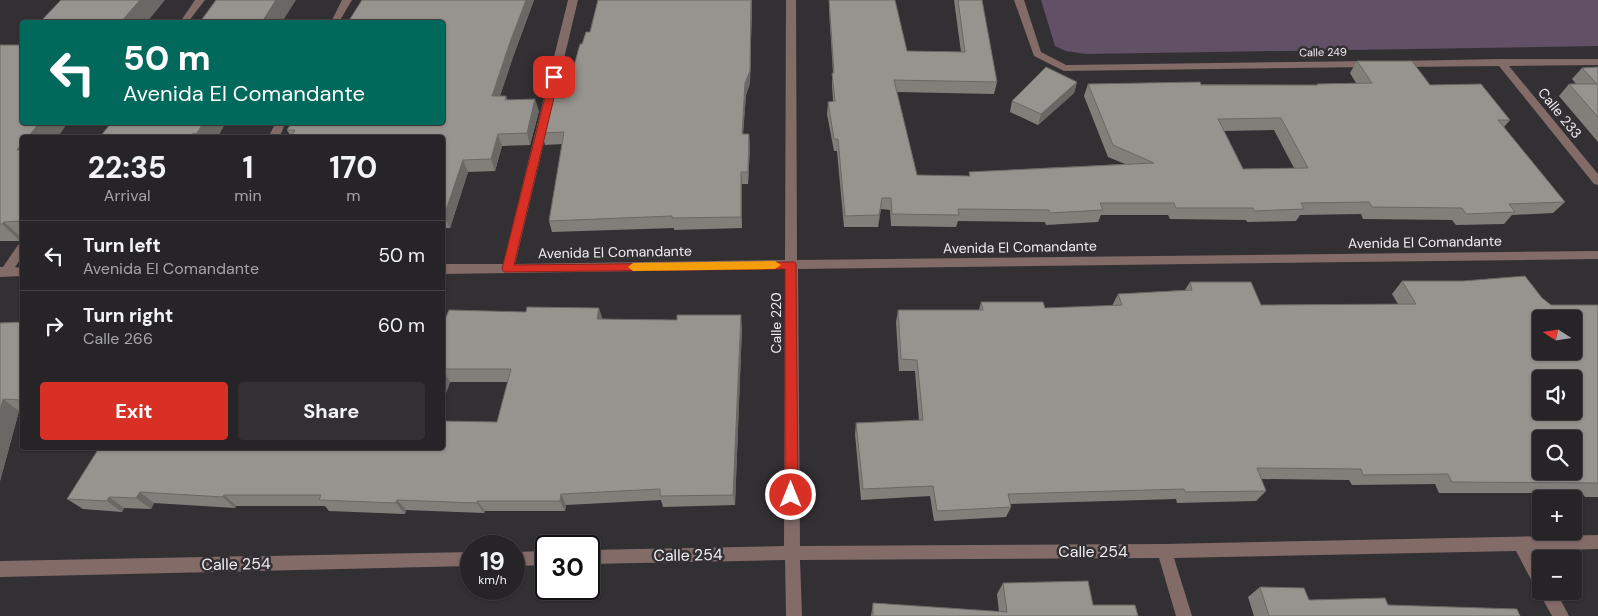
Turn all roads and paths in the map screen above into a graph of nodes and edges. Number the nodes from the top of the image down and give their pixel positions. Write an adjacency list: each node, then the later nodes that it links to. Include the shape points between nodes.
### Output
1 (200, 0): 6 (street)
2 (347, 0): 7 (street)
3 (573, 0): 14 (street)
4 (791, 0): 13 (street, Calle 220)
5 (1018, 0): 8 (street, Calle 249, via 1037,54 1064,68)
6 (185, 20)
7 (336, 20)
8 (1501, 62): 9 (street, Calle 249); 10 (street, Calle 233)
9 (1598, 62)
10 (1598, 181)
11 (20, 251): 16 (street)
12 (1598, 255): 13 (street, Avenida El Comandante)
13 (791, 264): 14 (street, Avenida El Comandante); 21 (street, Calle 220)
14 (508, 269): 15 (street, Avenida El Comandante)
15 (445, 270)
16 (3, 272): 17 (street)
17 (20, 272)
18 (1598, 542): 19 (street, Calle 254)
19 (1520, 544): 20 (street, Calle 254); 24 (street)
20 (1164, 551): 21 (street, Calle 254); 28 (street)
21 (792, 553): 22 (street, Calle 254); 27 (street, Calle 220)
22 (600, 557)
23 (460, 559): 25 (street, Calle 254)
24 (1532, 566)
25 (0, 569)
26 (1552, 600): 29 (street)
27 (794, 616)
28 (1184, 616)
29 (1561, 616)

